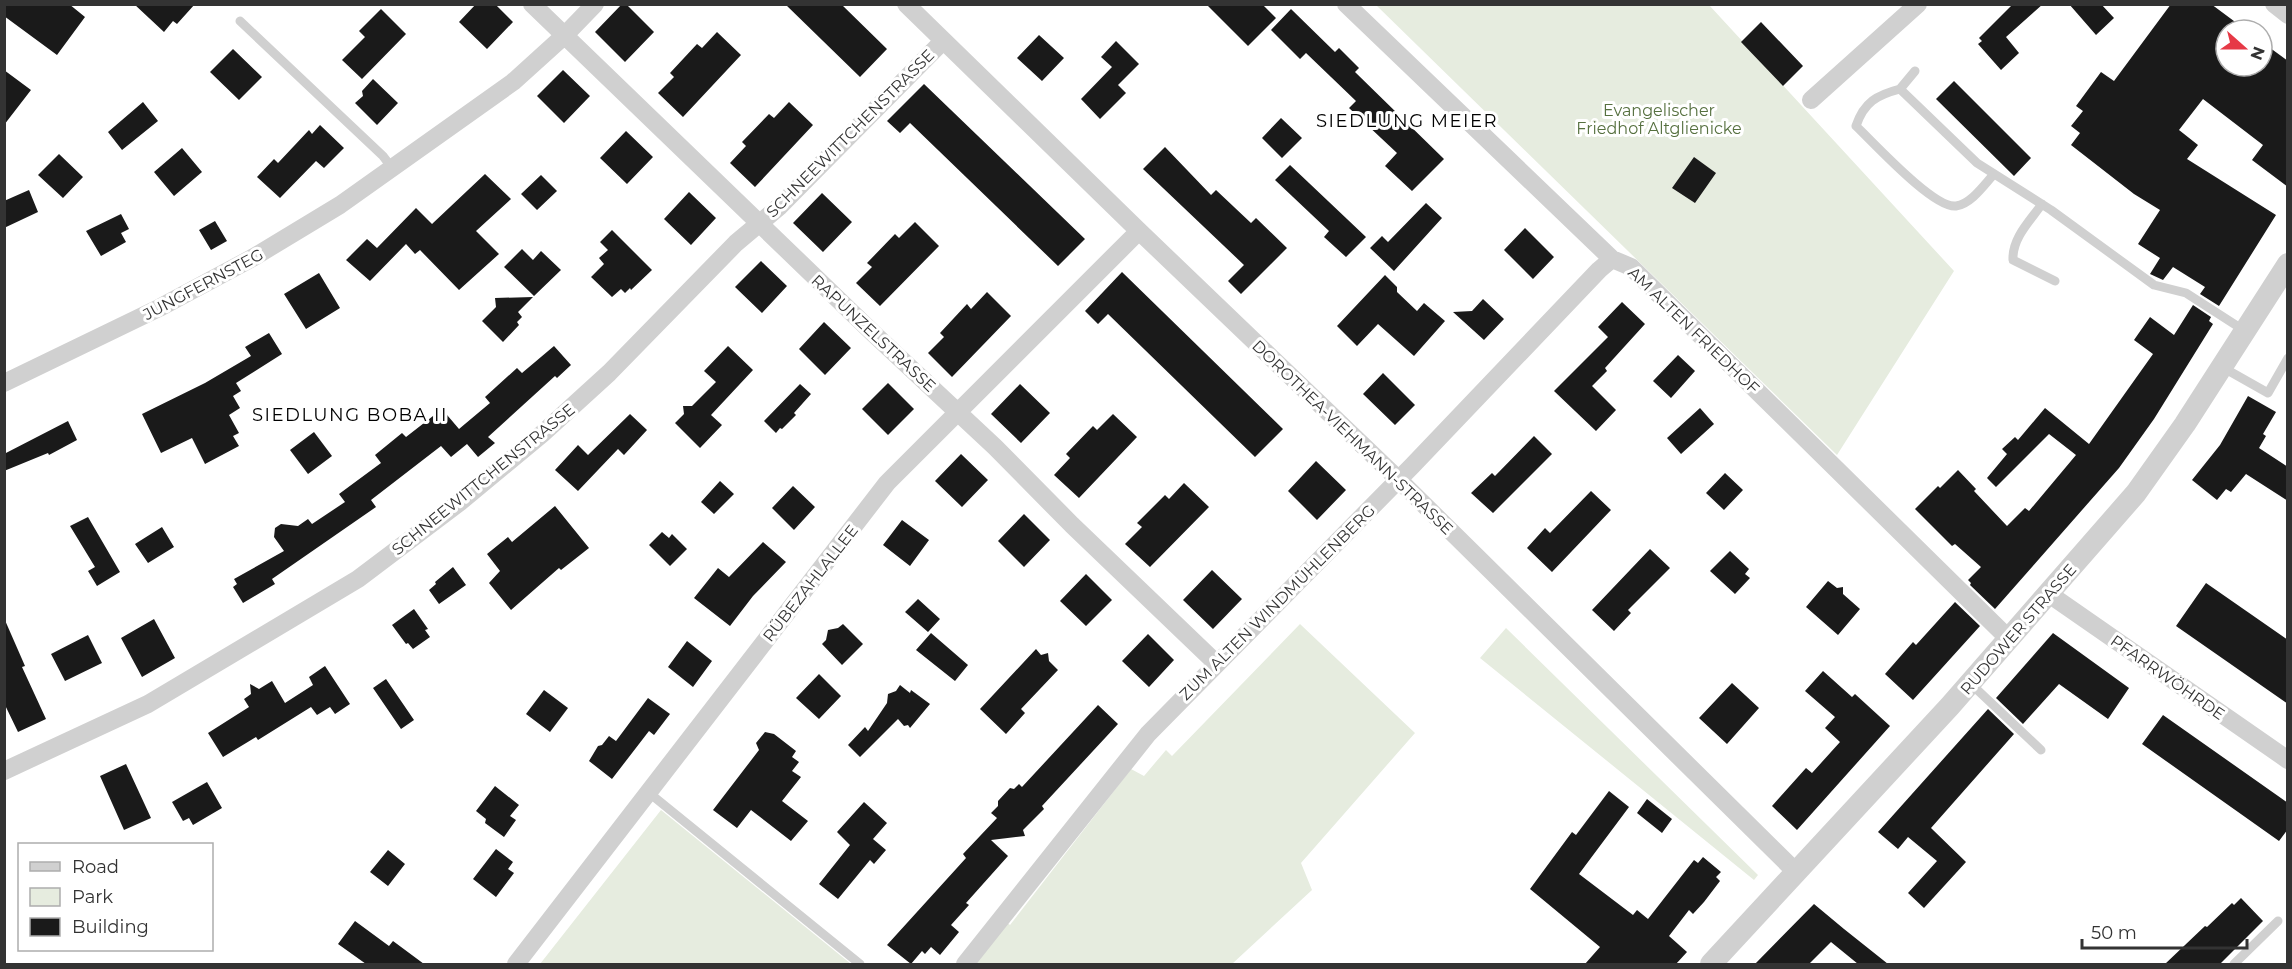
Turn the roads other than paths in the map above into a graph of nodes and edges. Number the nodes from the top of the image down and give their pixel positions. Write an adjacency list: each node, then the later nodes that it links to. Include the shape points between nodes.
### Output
1 (532, 4): 9 (street, RAPUNZELSTRASSE)
2 (595, 4): 9 (street, JUNGFERNSTEG)
3 (906, 4): 10 (street, DOROTHEA-VIEHMANN-STRASSE)
4 (1346, 4): 19 (street, AM ALTEN FRIEDHOF)
5 (2274, 4): 7 (street)
6 (1911, 7): 13 (street)
7 (2288, 15)
8 (240, 21): 14 (lane)
9 (565, 35): 14 (street, JUNGFERNSTEG, via 513,82); 17 (street, RAPUNZELSTRASSE)
10 (943, 41): 17 (street, SCHNEEWITTCHENSTRASSE, via 780,206); 18 (street, DOROTHEA-VIEHMANN-STRASSE)
11 (1915, 71): 12 (lane)
12 (1900, 89): 15 (lane, via 1977,163); 15 (lane, via 1880,94 1860,113 1856,126 1923,190 1954,207 1967,202)
13 (1811, 100)
14 (392, 168): 25 (street, JUNGFERNSTEG, via 340,205 245,262)
15 (1994, 174): 16 (lane)
16 (2042, 204): 21 (lane, via 2015,241 2013,260); 22 (lane, via 2154,285 2187,293)
17 (759, 222): 26 (street, RAPUNZELSTRASSE); 34 (street, SCHNEEWITTCHENSTRASSE, via 543,434 358,579 148,704)
18 (1139, 231): 26 (street, RÜBEZAHLALLEE); 27 (street, DOROTHEA-VIEHMANN-STRASSE)
19 (1612, 259): 27 (street, ZUM ALTEN WINDMÜHLENBERG); 29 (street, AM ALTEN FRIEDHOF, via 1632,267)
20 (2288, 264): 22 (street, RUDOWER STRASSE)
21 (2055, 281)
22 (2245, 331): 24 (street, RUDOWER STRASSE)
23 (2288, 358): 24 (lane, via 2268,393)
24 (2222, 367): 28 (street, RUDOWER STRASSE, via 2136,493)
25 (4, 384)
26 (959, 413): 30 (street, RAPUNZELSTRASSE); 35 (street, RÜBEZAHLALLEE, via 887,483)
27 (1399, 480): 30 (street, ZUM ALTEN WINDMÜHLENBERG); 36 (street, DOROTHEA-VIEHMANN-STRASSE)
28 (2049, 594): 29 (street, RUDOWER STRASSE); 33 (street, PFARRWÖHRDE)
29 (2009, 639): 31 (street, RUDOWER STRASSE)
30 (1216, 663): 40 (street, ZUM ALTEN WINDMÜHLENBERG, via 1128,757)
31 (1970, 683): 32 (lane); 36 (street, RUDOWER STRASSE)
32 (2041, 750)
33 (2288, 760)
34 (4, 771)
35 (648, 792): 38 (street, RÜBEZAHLALLEE); 39 (lane)
36 (1797, 873): 41 (street, RUDOWER STRASSE)
37 (2278, 921): 42 (lane)
38 (516, 964)
39 (860, 964)
40 (965, 964)
41 (1711, 964)
42 (2234, 964)

